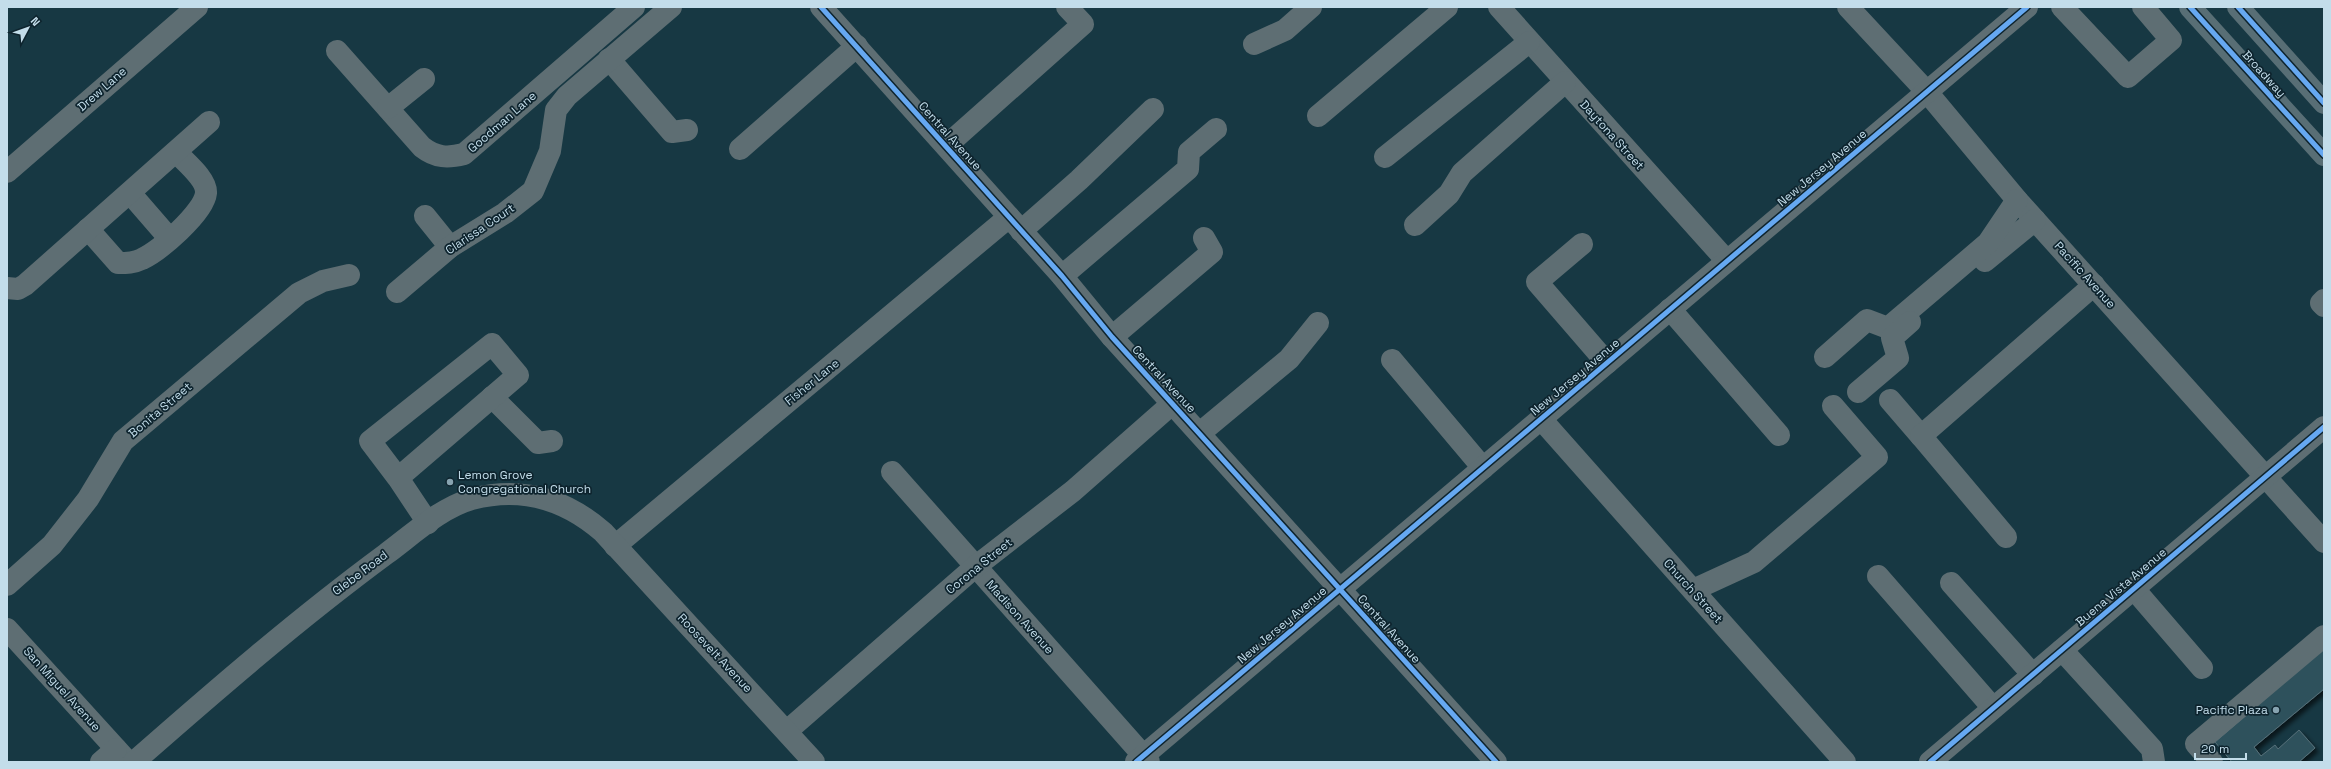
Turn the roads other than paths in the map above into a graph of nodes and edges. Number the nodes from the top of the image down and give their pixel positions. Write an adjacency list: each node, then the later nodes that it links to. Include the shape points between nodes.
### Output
1 (197, 7): 35 (street, Drew Lane)
2 (634, 7): 24 (street, Goodman Lane, via 464,154 449,158 431,154)
3 (671, 7): 19 (street, Clarissa Court)
4 (821, 7): 17 (street, Central Avenue)
5 (1067, 7): 30 (street, via 1083,24)
6 (1311, 7): 16 (street, via 1286,30)
7 (1447, 7): 26 (street)
8 (1499, 7): 15 (street, Daytona Street)
9 (1848, 7): 22 (street, Pacific Avenue)
10 (2025, 7): 22 (street, New Jersey Avenue)
11 (2190, 7): 33 (main road, Broadway)
12 (2238, 7): 23 (main road)
13 (2072, 10): 14 (street, via 2128,77 2171,40)
14 (2151, 10)
15 (1529, 42): 21 (street, Daytona Street); 34 (street)
16 (1254, 44)
17 (857, 46): 30 (street, Central Avenue); 31 (street)
18 (337, 50): 24 (street, Goodman Lane)
19 (610, 59): 29 (street, via 672,132); 46 (street, Clarissa Court, via 567,96 556,110 550,151 533,190 505,213)
20 (424, 79): 24 (street)
21 (1565, 82): 41 (street, via 1462,172 1449,194); 47 (street, Daytona Street)
22 (1926, 92): 37 (street, Pacific Avenue); 47 (street, New Jersey Avenue)
23 (2324, 103)
24 (388, 108)
25 (1153, 109): 40 (street, Fisher Lane, via 1079,180)
26 (1318, 116)
27 (209, 122): 32 (street)
28 (1216, 128): 49 (street, via 1189,152 1188,168)
29 (687, 130)
30 (946, 146): 40 (street, Central Avenue)
31 (740, 149)
32 (176, 152): 36 (street); 43 (street, via 201,180 206,192 202,208)
33 (2324, 155)
34 (1386, 157)
35 (7, 172)
36 (130, 192): 42 (street); 43 (street)
37 (2017, 200): 39 (street, Pacific Avenue); 58 (street, via 1988,243 1888,328 1867,320)
38 (425, 216): 46 (street)
39 (2035, 220): 50 (street, Pacific Avenue); 61 (street, via 1892,338 1898,358)
40 (1015, 224): 49 (street, Central Avenue); 79 (street, Fisher Lane)
41 (1416, 225)
42 (88, 229): 43 (street, via 118,263 142,259); 51 (street, via 25,285 18,289)
43 (169, 238)
44 (1204, 238): 57 (street, via 1212,252)
45 (1582, 244): 60 (street, via 1537,282)
46 (450, 247): 52 (street, Clarissa Court)
47 (1727, 262): 55 (street, New Jersey Avenue)
48 (349, 275): 83 (street, Bonita Street, via 323,281 299,293 123,441 88,499 52,545)
49 (1062, 276): 57 (street, Central Avenue)
50 (2094, 285): 70 (street); 74 (street, Pacific Avenue)
51 (7, 288)
52 (397, 292)
53 (2324, 300): 54 (street, via 2321,303)
54 (2324, 306)
55 (1670, 310): 60 (street, New Jersey Avenue); 69 (street)
56 (1318, 323): 68 (street, via 1289,358)
57 (1112, 337): 64 (street, Central Avenue)
58 (1825, 357)
59 (1392, 360): 72 (street)
60 (1607, 363): 66 (street, New Jersey Avenue)
61 (1858, 392)
62 (492, 397): 71 (street, via 538,443); 75 (street); 75 (street, via 518,375 492,344 370,441)
63 (1890, 400): 70 (street)
64 (1173, 403): 68 (street, Central Avenue); 80 (street, Corona Street, via 1073,491)
65 (1833, 406): 86 (street, via 1877,457 1754,562)
66 (1541, 419): 72 (street, New Jersey Avenue); 86 (street, Church Street)
67 (2324, 427): 74 (street, Buena Vista Avenue)
68 (1200, 433): 84 (street, Central Avenue)
69 (1779, 435)
70 (1921, 436): 77 (street)
71 (552, 441)
72 (1483, 468): 84 (street, New Jersey Avenue)
73 (892, 472): 80 (street, Madison Avenue)
74 (2265, 477): 78 (street, Pacific Avenue); 85 (street, Buena Vista Avenue)
75 (398, 478): 76 (street)
76 (428, 523): 79 (street, Glebe Road, via 470,500 522,494 558,502 574,510 603,532); 96 (street, Glebe Road, via 319,604)
77 (2006, 537)
78 (2324, 542)
79 (615, 546): 93 (street, Roosevelt Avenue)
80 (975, 567): 93 (street, Corona Street); 95 (street, Madison Avenue)
81 (1878, 576): 92 (street)
82 (1952, 583): 91 (street)
83 (7, 585)
84 (1340, 589): 95 (street, New Jersey Avenue); 98 (street, Central Avenue)
85 (2134, 589): 89 (street, Buena Vista Avenue); 90 (street)
86 (1693, 590): 99 (street, Church Street)
87 (7, 629): 94 (street, San Miguel Avenue)
88 (2324, 636): 102 (street, via 2196,744)
89 (2062, 650): 91 (street, Buena Vista Avenue); 101 (street, via 2152,749)
90 (2202, 668)
91 (2033, 675): 92 (street, Buena Vista Avenue)
92 (1993, 708): 100 (street, Buena Vista Avenue)
93 (786, 731): 97 (street, Roosevelt Avenue)
94 (115, 758)
95 (1143, 760)
96 (134, 762)
97 (814, 762)
98 (1496, 762)
99 (1845, 762)
100 (1930, 762)
101 (2154, 762)
102 (2212, 762)

